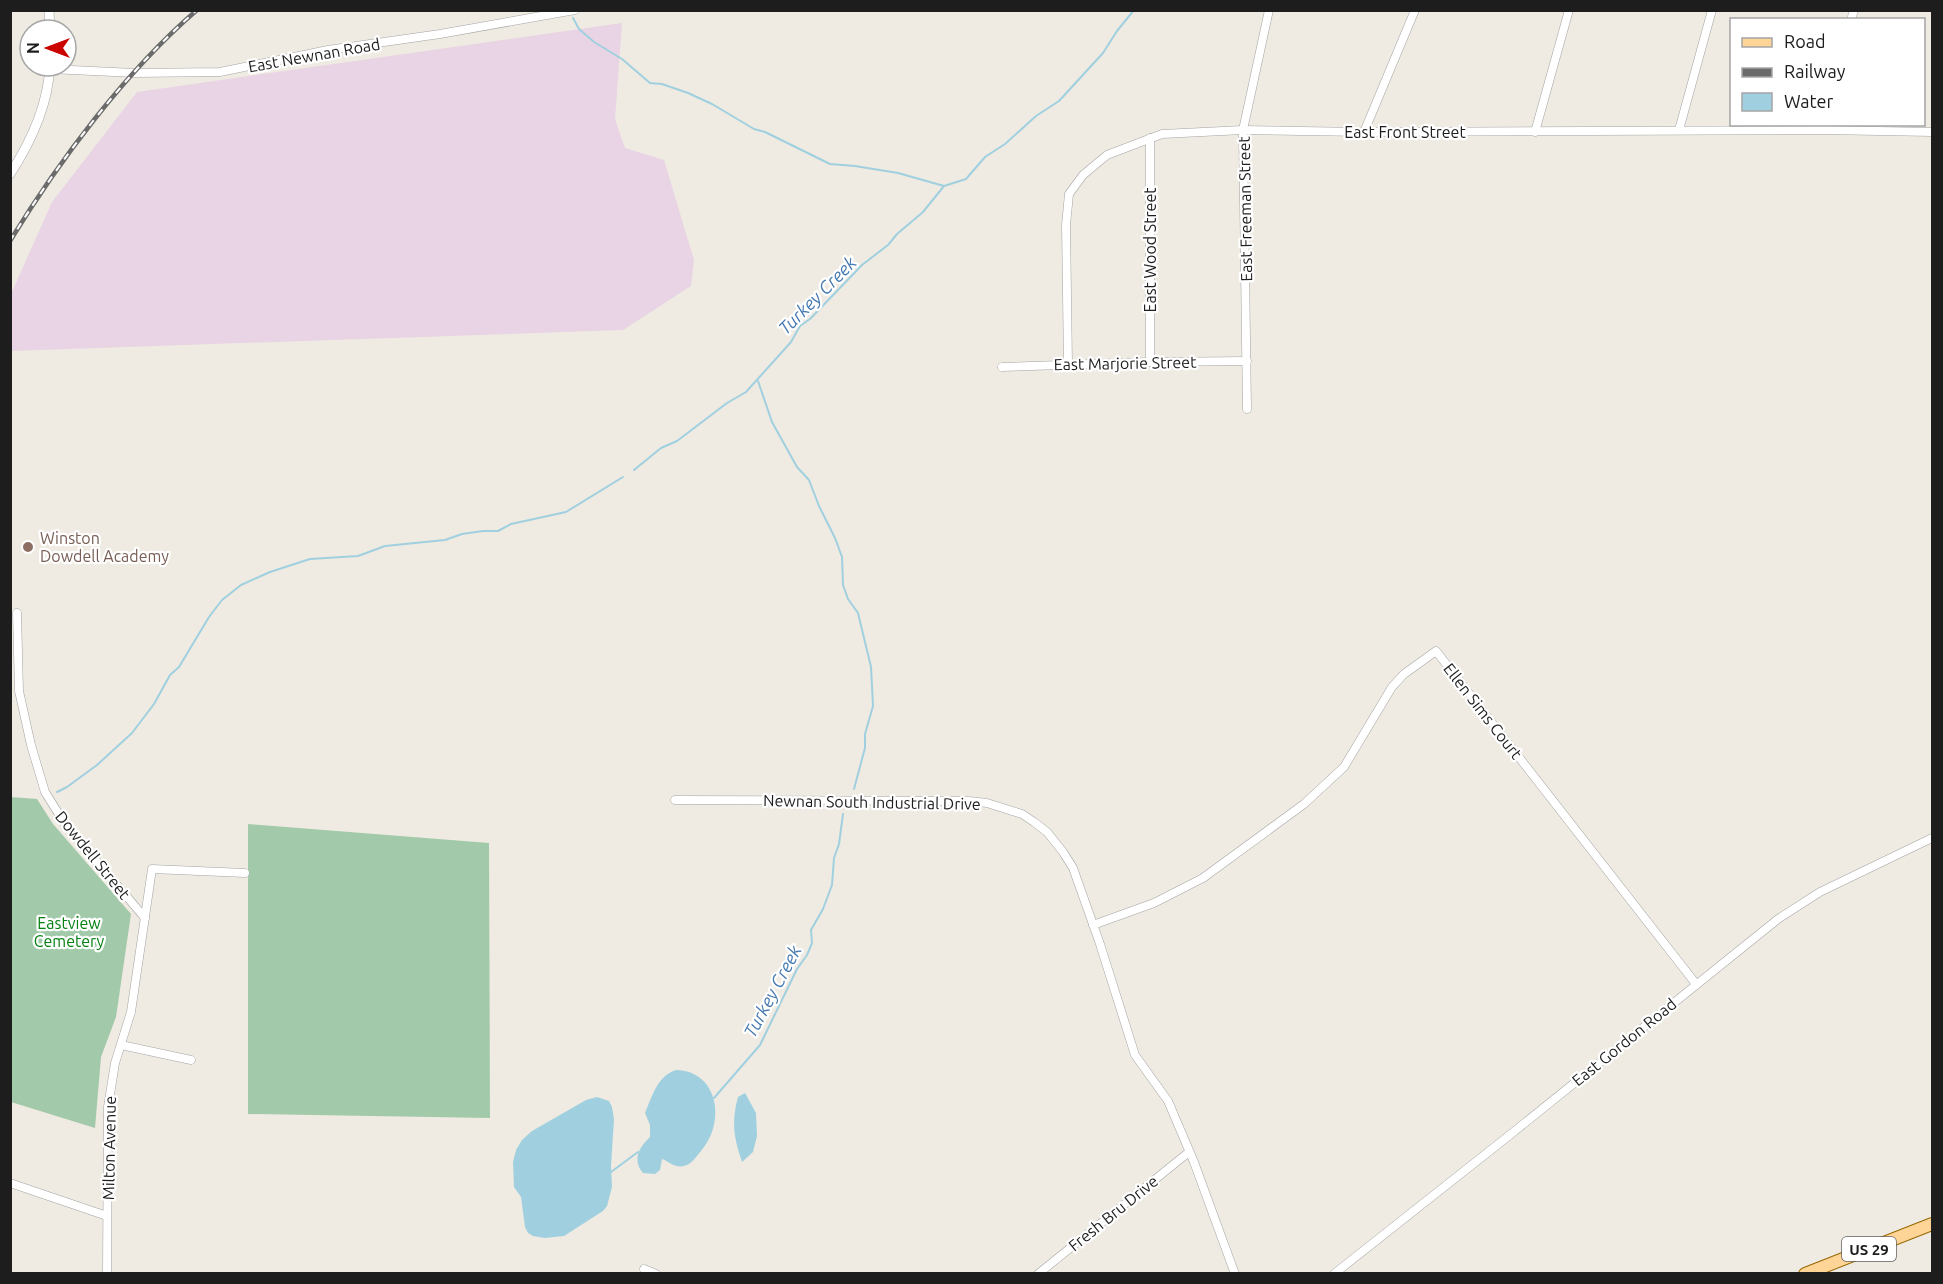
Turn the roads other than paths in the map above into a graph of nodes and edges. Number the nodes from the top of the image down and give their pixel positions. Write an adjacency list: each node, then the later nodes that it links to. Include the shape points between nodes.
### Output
1 (576, 10): 6 (street, East Newnan Road, via 328,50 220,72)
2 (1269, 10): 9 (street, East Freeman Street)
3 (1415, 10): 11 (street)
4 (1569, 10): 12 (street)
5 (1712, 10): 10 (street)
6 (78, 69)
7 (48, 78): 15 (street, via 38,117)
8 (1825, 127): 10 (street, East Front Street); 13 (street, East Front Street)
9 (1243, 130): 11 (street, East Front Street); 14 (street, East Front Street, via 1175,132); 16 (street, East Freeman Street)
10 (1679, 130): 12 (street, East Front Street)
11 (1364, 132): 12 (street, East Front Street)
12 (1535, 132)
13 (1932, 132)
14 (1150, 138): 17 (street, East Wood Street); 18 (street, East Front Street, via 1107,155 1083,175 1069,194)
15 (10, 174)
16 (1247, 361): 17 (street, East Marjorie Street); 20 (street, East Freeman Street)
17 (1150, 362): 18 (street, East Marjorie Street)
18 (1068, 364): 19 (street, East Marjorie Street)
19 (1002, 367)
20 (1247, 409)
21 (17, 614): 25 (street, Dowdell Street, via 19,691 45,792 65,824)
22 (675, 800): 26 (street, Newnan South Industrial Drive, via 987,802 1022,814 1047,832 1073,868)
23 (1932, 838): 27 (street, East Gordon Road, via 1820,892 1778,919)
24 (245, 873): 25 (street, Milton Avenue, via 152,869)
25 (145, 918): 28 (street, Milton Avenue, via 131,1012)
26 (1092, 925): 27 (street, Ellen Sims Court, via 1154,903 1203,878 1304,804 1344,767 1392,687 1436,651); 30 (street, Newnan South Industrial Drive, via 1136,1055 1168,1101)
27 (1696, 984): 39 (street, East Gordon Road)
28 (121, 1044): 29 (street); 32 (street, Milton Avenue, via 108,1107)
29 (191, 1059)
30 (1189, 1152): 37 (street, Fresh Bru Drive); 38 (street, Newnan South Industrial Drive)
31 (10, 1183): 32 (street)
32 (107, 1216): 35 (street, Milton Avenue)
33 (1932, 1224): 40 (main road, US 29)
34 (644, 1269): 36 (street)
35 (107, 1274)
36 (656, 1274)
37 (1038, 1274)
38 (1235, 1274)
39 (1334, 1274)
40 (1805, 1274)

